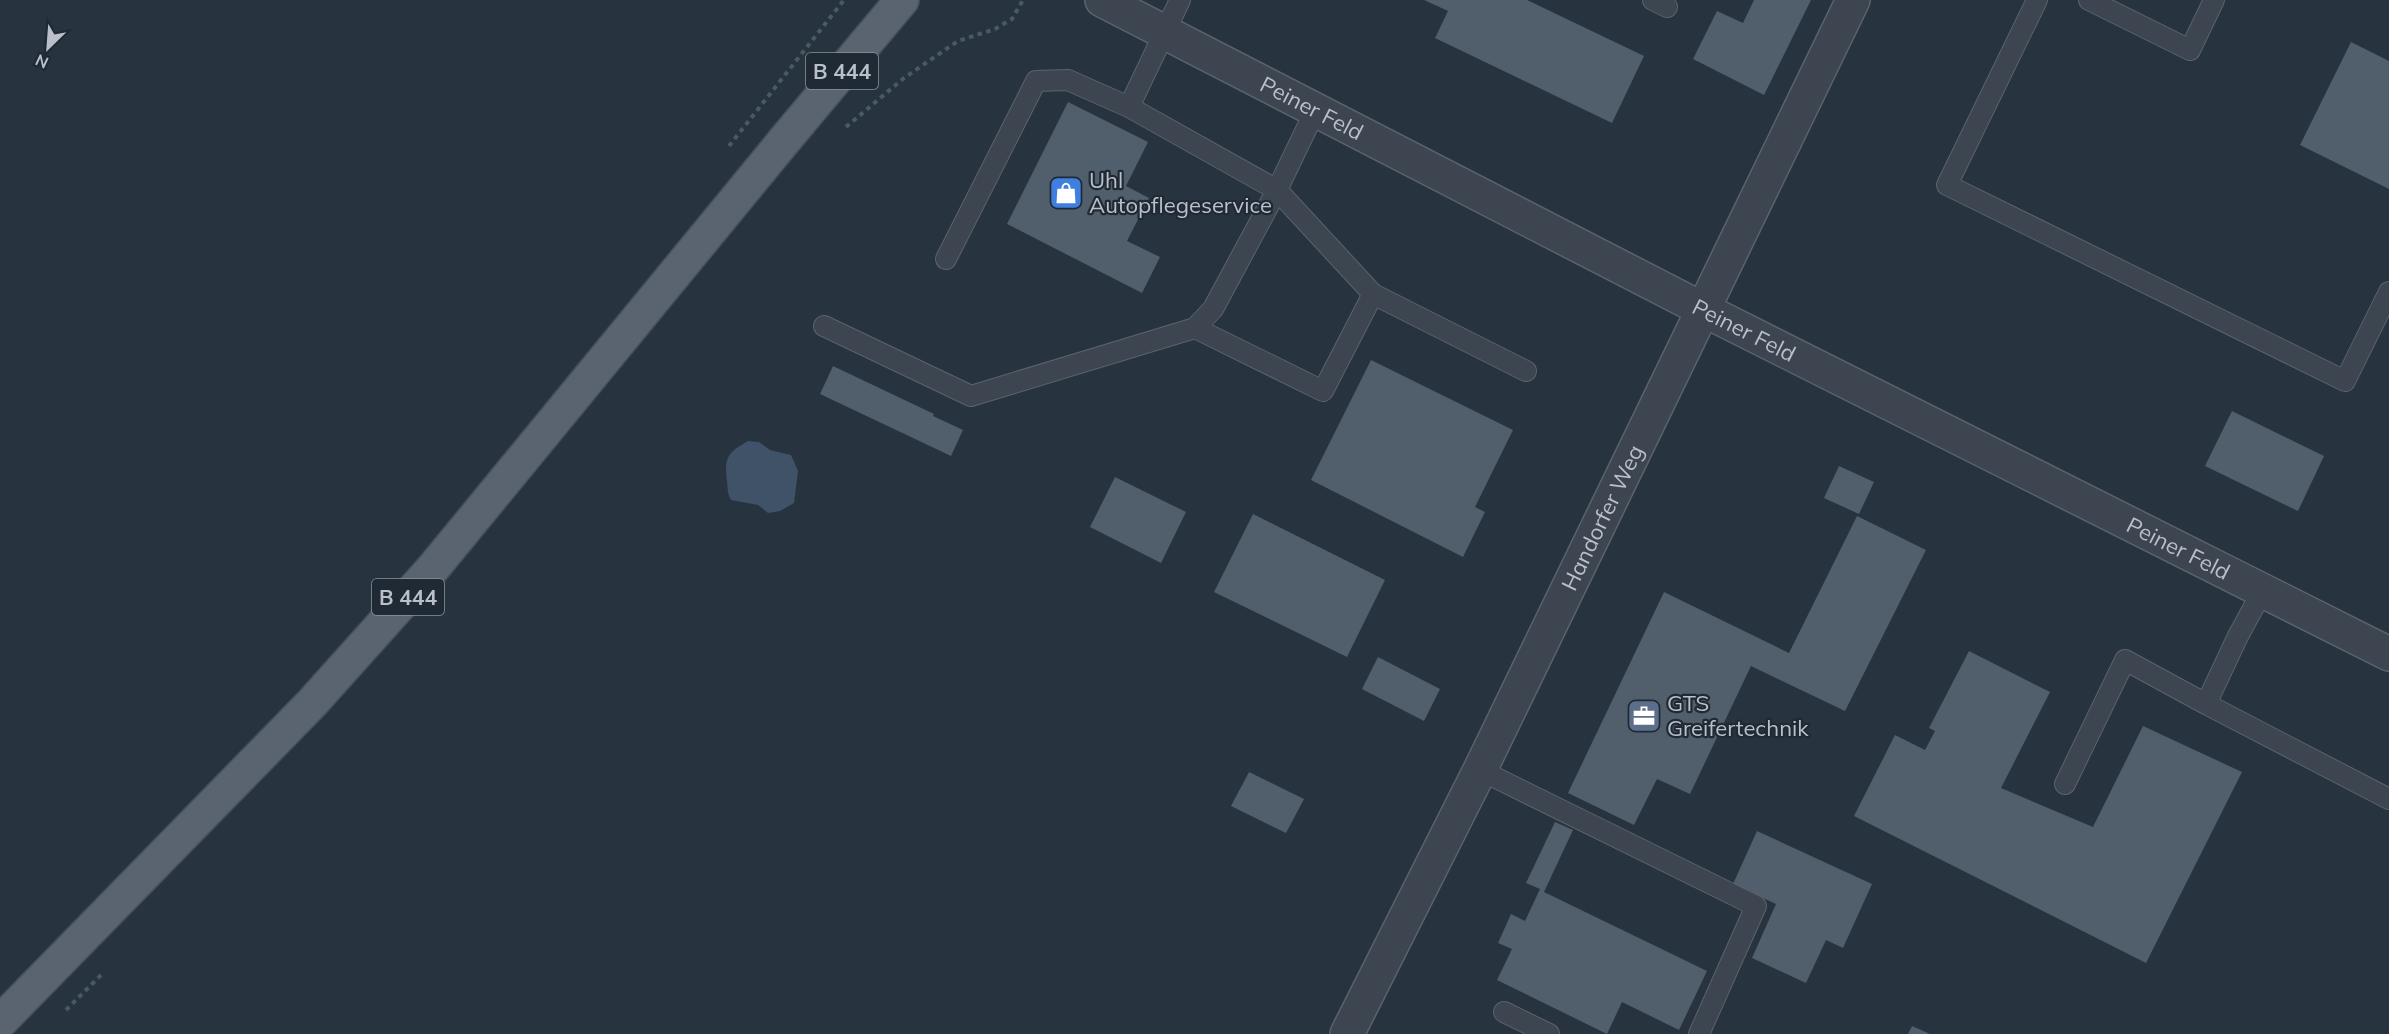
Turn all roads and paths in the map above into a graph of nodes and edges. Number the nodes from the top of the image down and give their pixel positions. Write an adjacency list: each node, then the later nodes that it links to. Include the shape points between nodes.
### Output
1 (844, 0): 12 (path)
2 (902, 0): 28 (main road, B 444, via 434,567 312,703)
3 (1102, 0): 9 (street, Peiner Feld)
4 (1180, 0): 9 (lane)
5 (1853, 0): 17 (street, Handorfer Weg)
6 (2037, 0): 15 (lane, via 1947,185 2346,381)
7 (2089, 0): 8 (lane, via 2190,50)
8 (2214, 0)
9 (1164, 32): 10 (lane); 11 (street, Peiner Feld)
10 (1128, 107): 13 (lane); 14 (lane, via 1068,80 1036,81)
11 (1315, 111): 13 (lane); 17 (street, Peiner Feld)
12 (727, 148)
13 (1277, 190): 16 (lane); 19 (lane, via 1213,309)
14 (945, 259)
15 (2389, 292)
16 (1373, 294): 19 (lane, via 1323,391); 20 (lane)
17 (1702, 309): 21 (street, Peiner Feld); 24 (street, Handorfer Weg)
18 (824, 326): 19 (lane, via 971,396)
19 (1195, 328)
20 (1527, 371)
21 (2263, 590): 22 (street, Peiner Feld); 23 (lane)
22 (2389, 654)
23 (2206, 704): 25 (lane, via 2125,660); 26 (lane)
24 (1480, 770): 29 (street, Handorfer Weg); 31 (lane, via 1756,906)
25 (2065, 784)
26 (2389, 799)
27 (1503, 1012): 30 (lane)
28 (0, 1022)
29 (1347, 1034)
30 (1549, 1034)
31 (1699, 1034)

